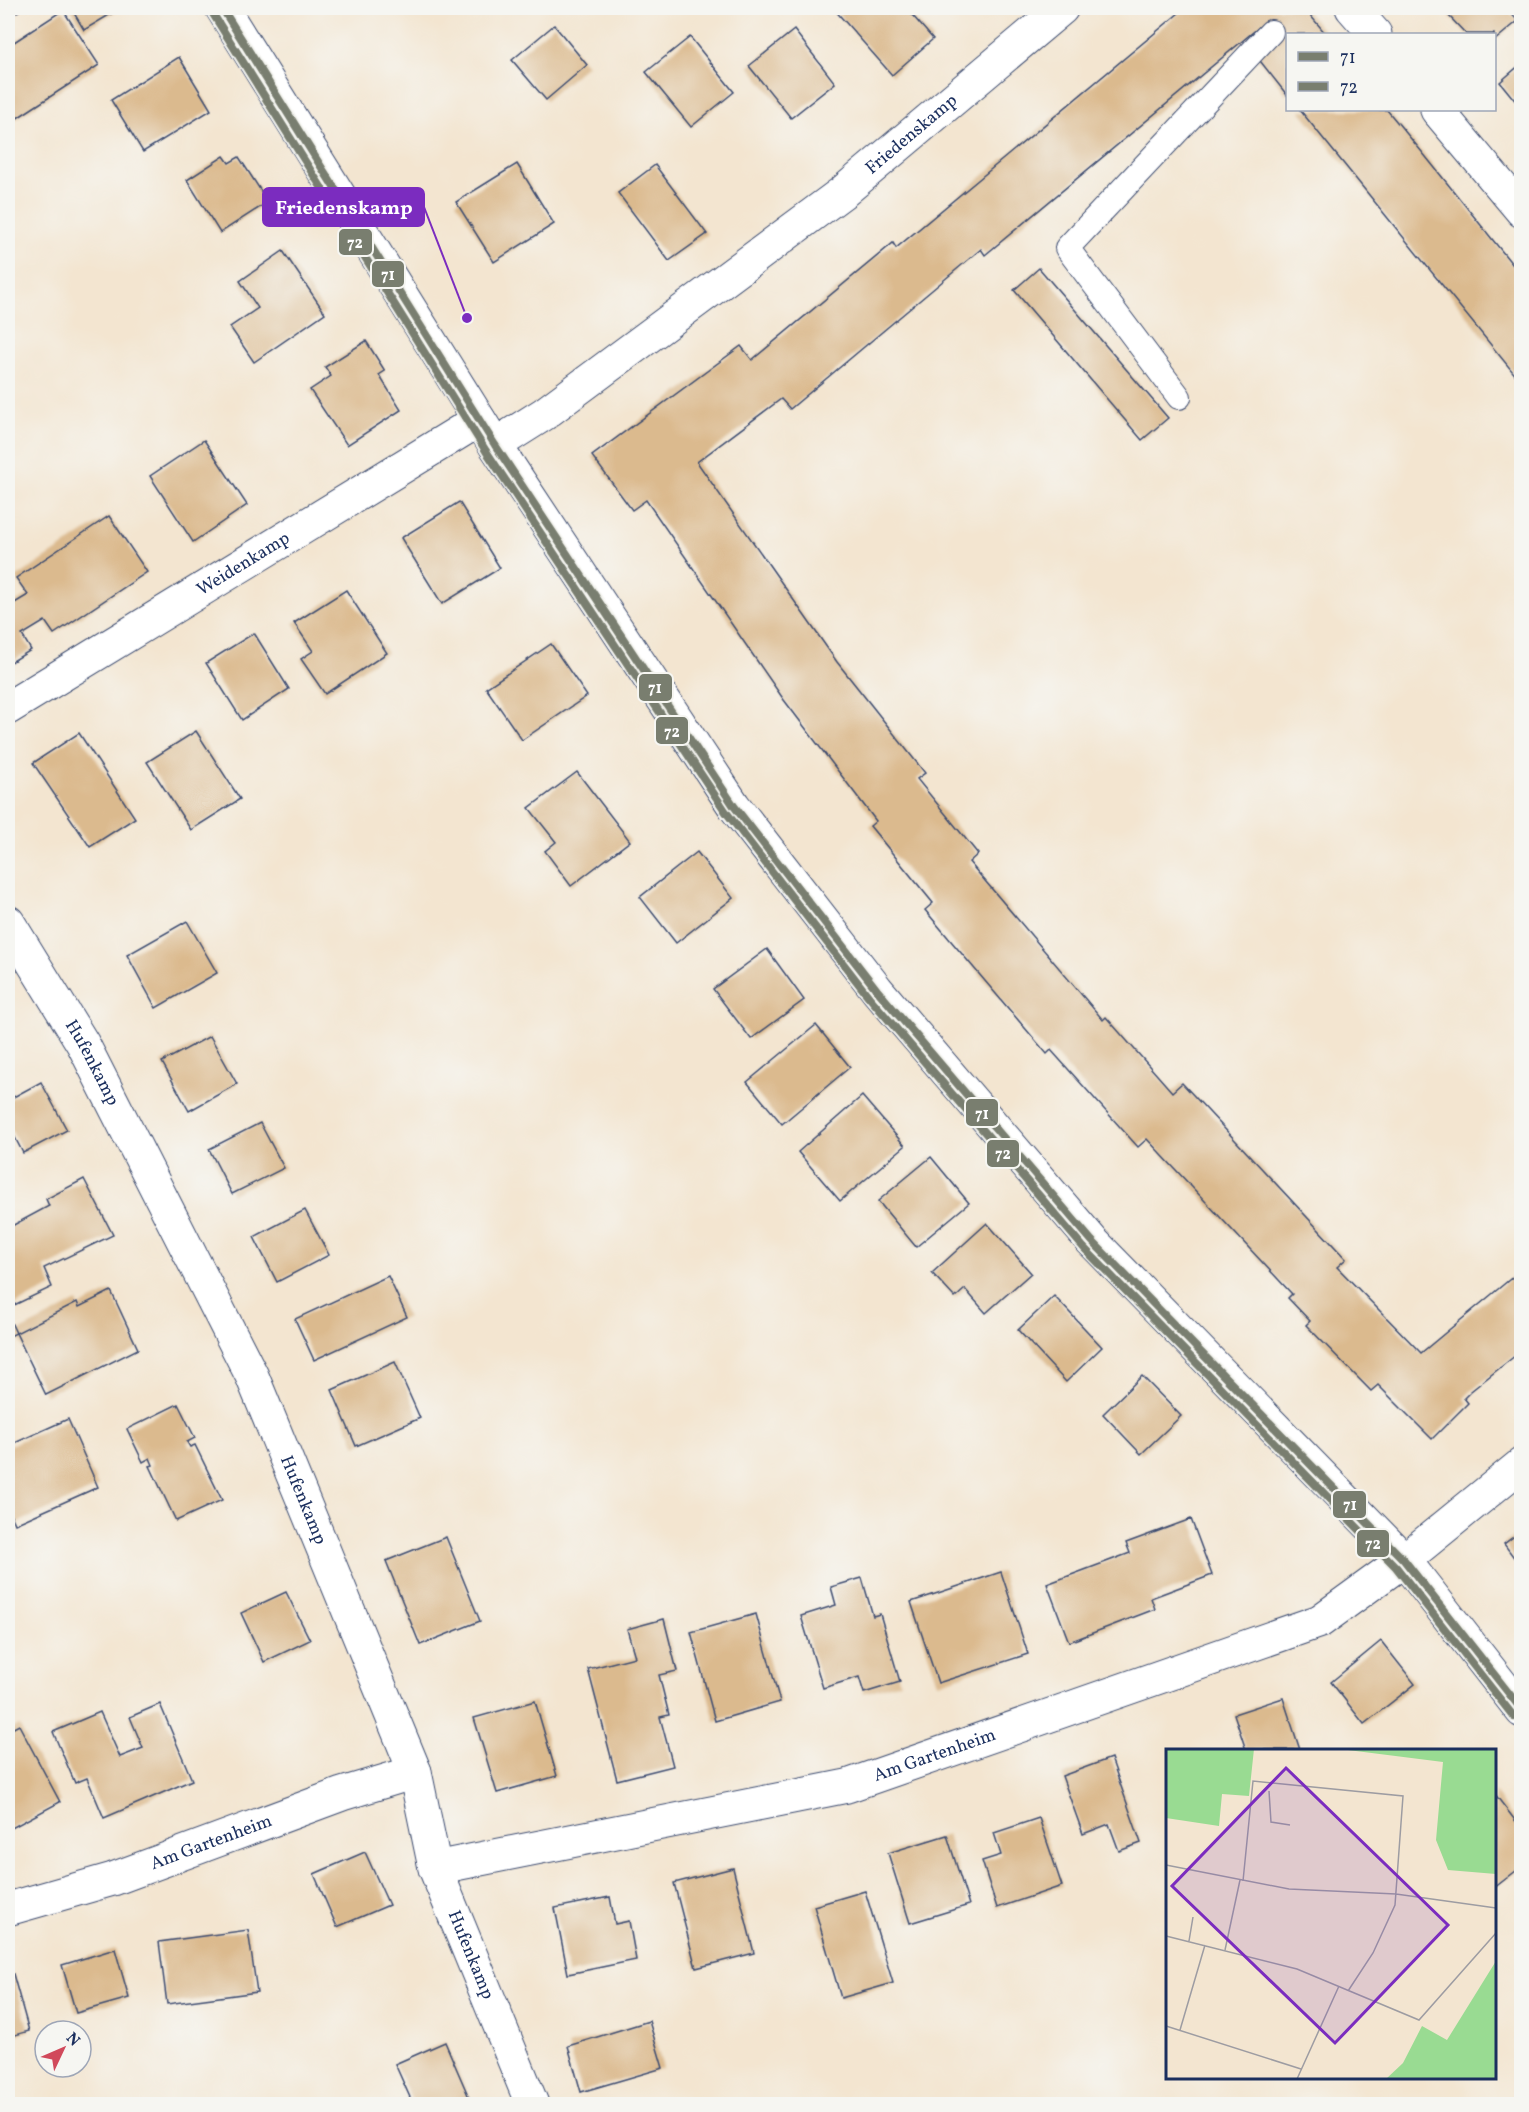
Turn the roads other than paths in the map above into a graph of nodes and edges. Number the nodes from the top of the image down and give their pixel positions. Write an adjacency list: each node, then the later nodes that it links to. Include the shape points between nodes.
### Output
1 (222, 8): 9 (street)
2 (1062, 8): 9 (street, Friedenskamp, via 843,192 544,414)
3 (1352, 8): 5 (street)
4 (1271, 32): 8 (lane, via 1067,249)
5 (1374, 33)
6 (1438, 111): 7 (street)
7 (1521, 211)
8 (1179, 397)
9 (487, 432): 10 (street, Weidenkamp); 13 (street, via 734,806 877,990 1092,1241)
10 (8, 708)
11 (8, 922): 15 (street, Hufenkamp, via 83,1044 252,1376)
12 (1521, 1464): 13 (street)
13 (1404, 1560): 14 (street); 16 (street, Am Gartenheim, via 1320,1621 847,1786)
14 (1521, 1711)
15 (415, 1772): 16 (street, Hufenkamp); 17 (street, Am Gartenheim, via 342,1794 113,1879)
16 (435, 1868): 18 (street, Hufenkamp)
17 (8, 1909)
18 (532, 2104)

